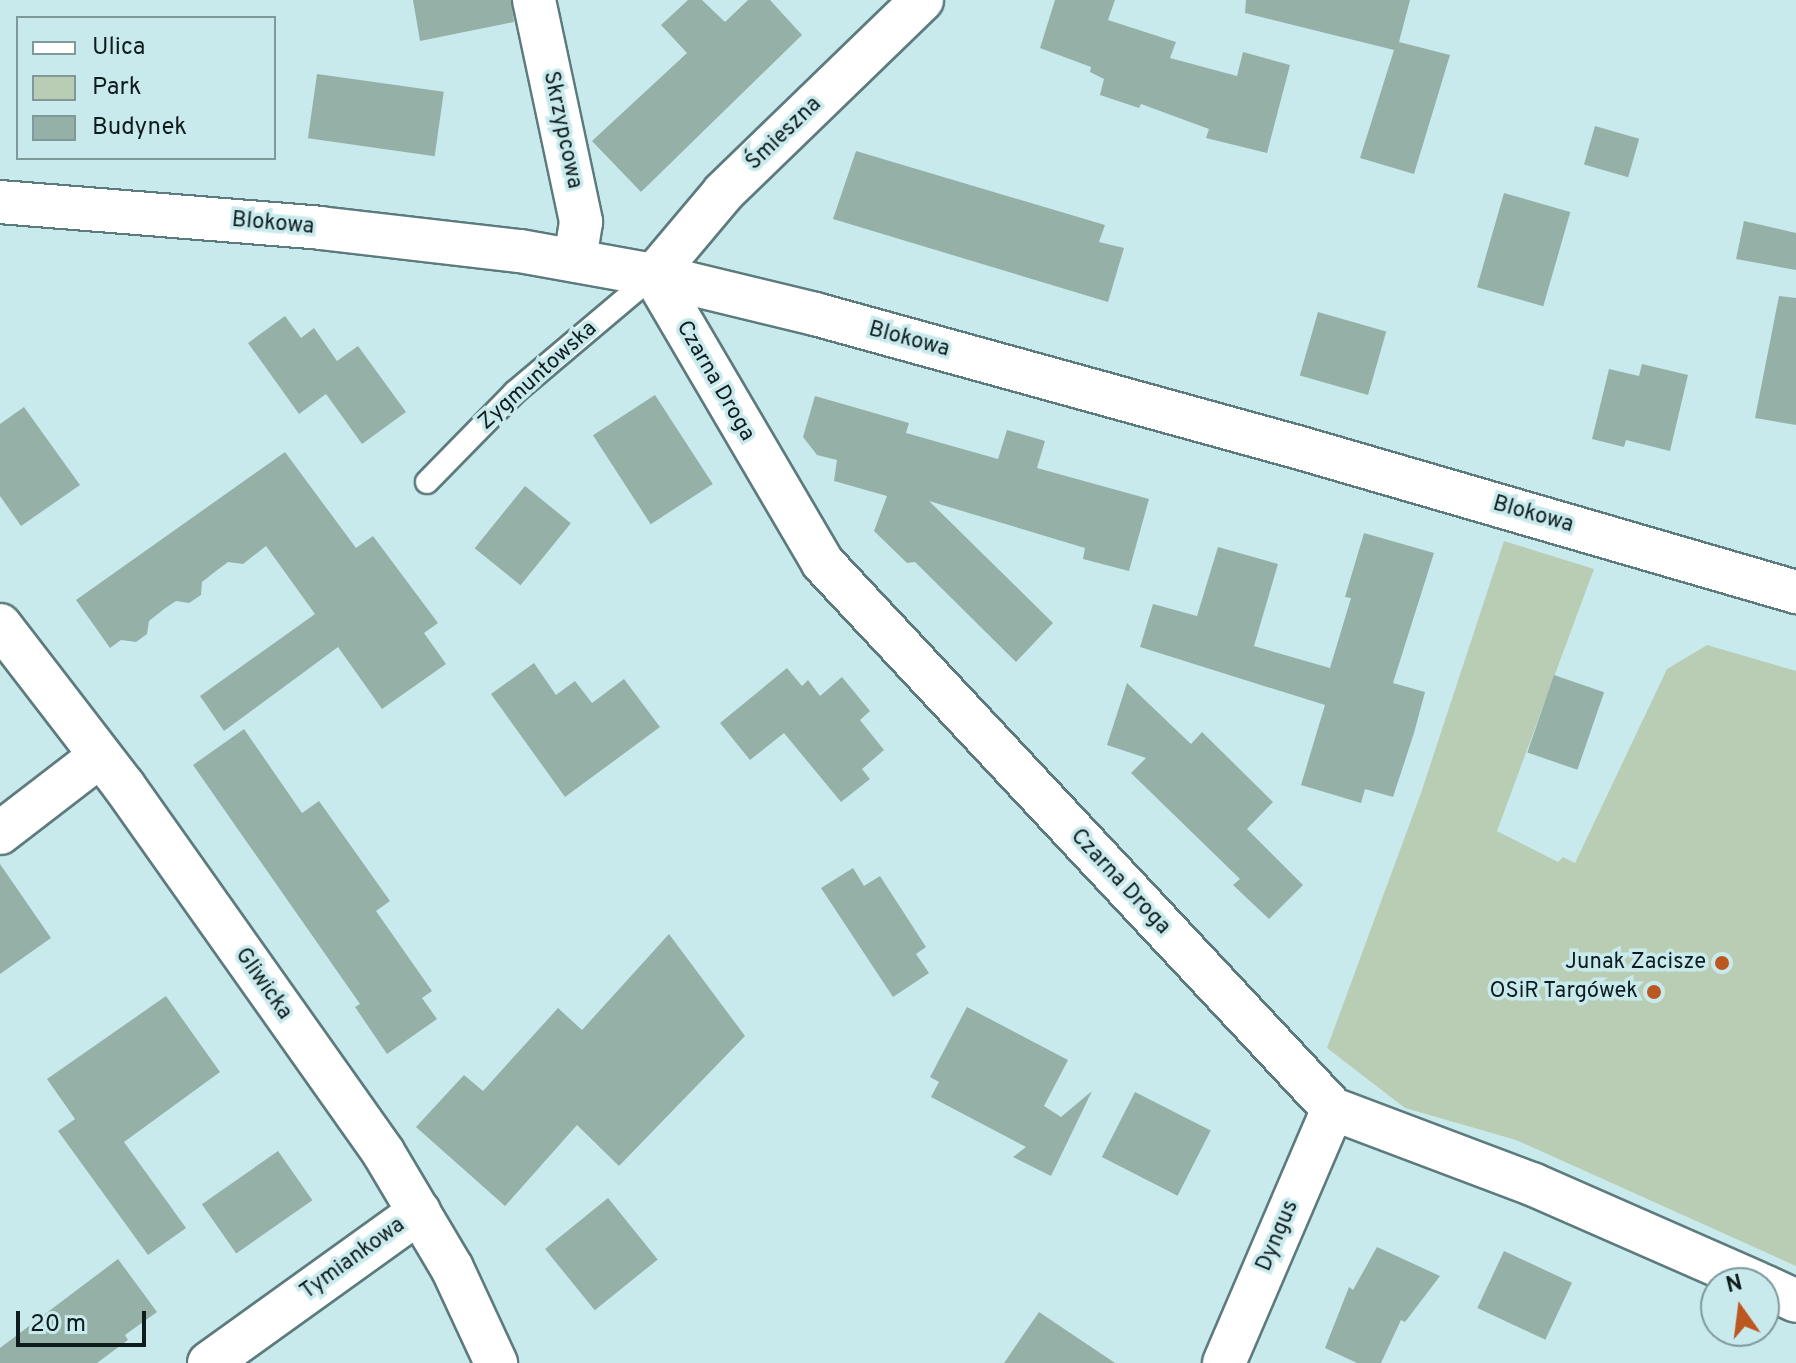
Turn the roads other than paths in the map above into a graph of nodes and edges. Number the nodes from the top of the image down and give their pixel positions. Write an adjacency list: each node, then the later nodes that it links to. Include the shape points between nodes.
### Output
1 (534, 0): 4 (street, Skrzypcowa, via 581,222)
2 (922, 0): 5 (street, Śmieszna, via 724,192)
3 (0, 202): 4 (street, Blokowa, via 320,228)
4 (575, 261): 5 (street, Blokowa)
5 (654, 275): 6 (lane, Zygmuntowska, via 515,392); 7 (street, Blokowa, via 1282,443); 11 (street, Czarna Droga, via 823,563)
6 (427, 482)
7 (1796, 592)
8 (0, 625): 9 (street, Gliwicka)
9 (100, 756): 10 (street); 12 (street, Gliwicka, via 383,1152)
10 (0, 833)
11 (1333, 1109): 13 (street, Czarna Droga, via 1532,1184); 16 (street, Dyngus)
12 (419, 1212): 14 (street, Tymiankowa); 15 (street, Gliwicka)
13 (1721, 1267)
14 (209, 1363)
15 (496, 1363)
16 (1224, 1363)

